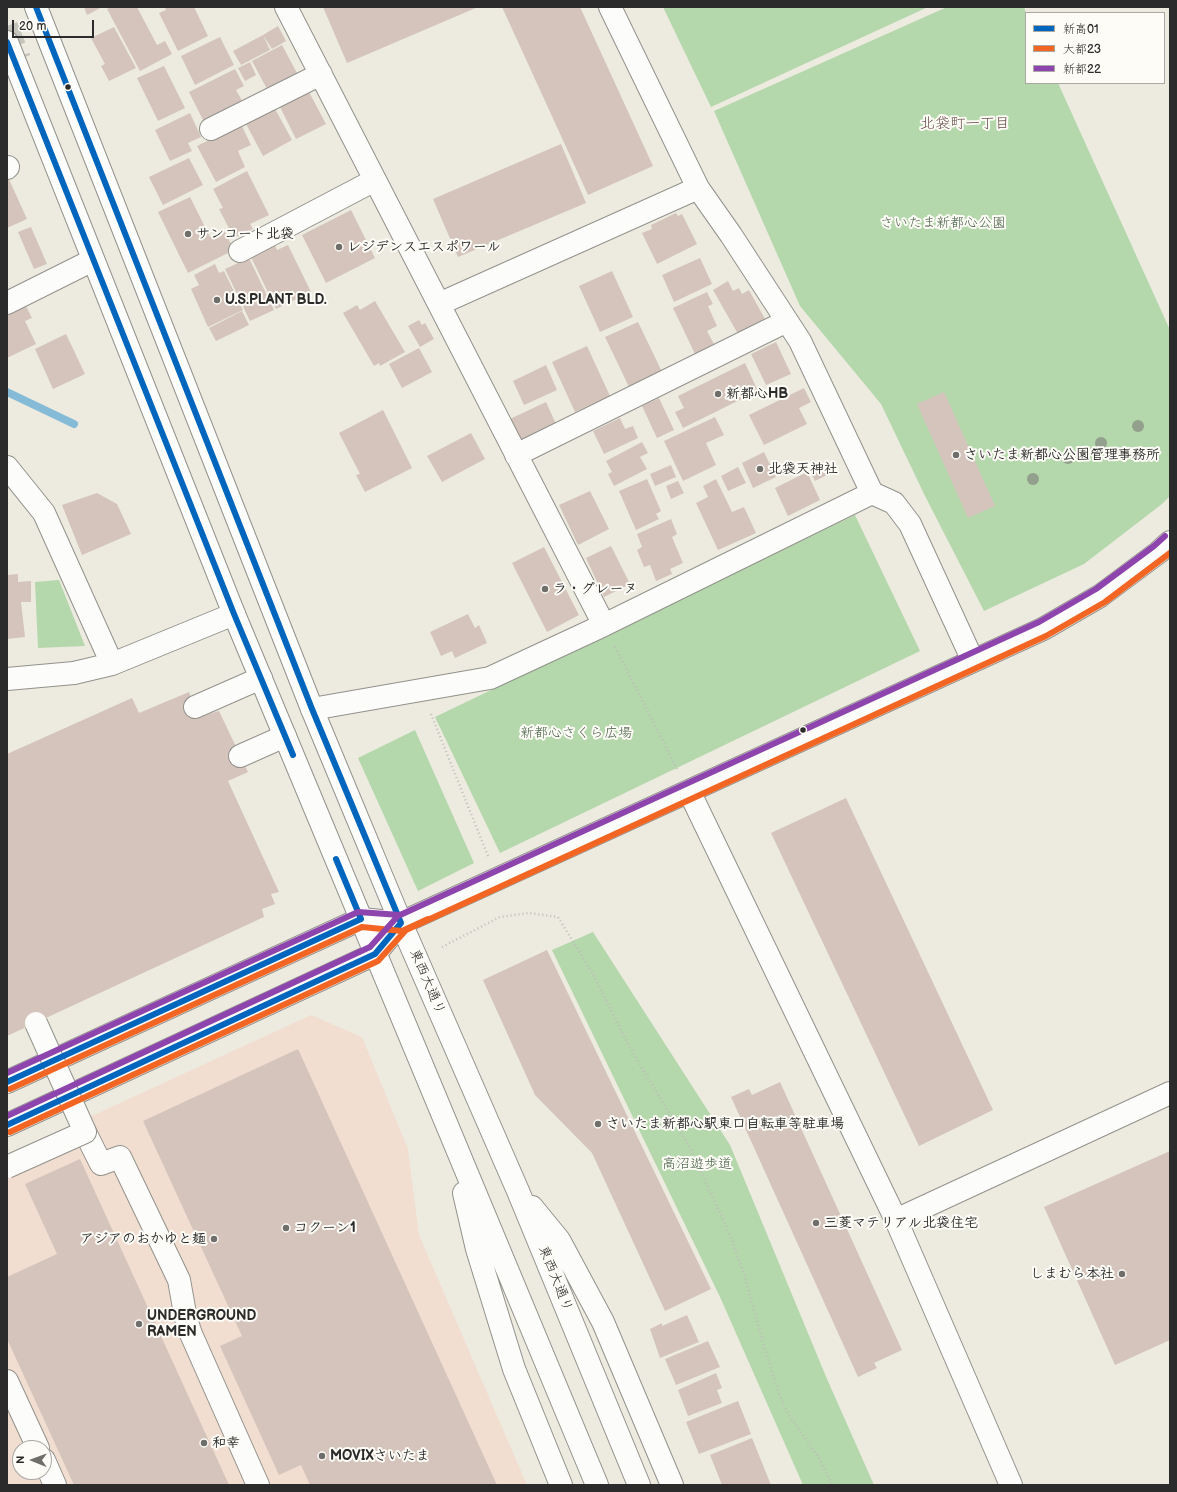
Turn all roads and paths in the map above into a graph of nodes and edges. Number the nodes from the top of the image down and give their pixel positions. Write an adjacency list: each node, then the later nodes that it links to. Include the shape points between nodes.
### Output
1 (36, 7): 26 (street, 東西大通り)
2 (286, 7): 5 (street)
3 (610, 7): 8 (street)
4 (7, 42): 10 (street)
5 (321, 74): 6 (street); 7 (street)
6 (211, 129)
7 (375, 180): 9 (street); 12 (street)
8 (698, 188): 12 (street); 13 (street)
9 (240, 251)
10 (93, 260): 11 (street); 18 (street)
11 (7, 303)
12 (439, 304): 14 (street)
13 (787, 321): 14 (street); 16 (street, via 800,342)
14 (516, 455): 19 (street)
15 (7, 467): 21 (street, via 44,513)
16 (872, 493): 19 (street); 20 (street, via 894,503 910,524)
17 (1170, 542): 20 (street, via 1100,596 1043,629)
18 (234, 614): 21 (street); 22 (street)
19 (604, 625): 24 (street, via 490,678); 29 (path)
20 (973, 661): 29 (street)
21 (112, 664): 23 (street, via 74,673)
22 (261, 678): 25 (street); 27 (street)
23 (7, 679)
24 (422, 689): 26 (street); 30 (path)
25 (195, 707)
26 (312, 709): 32 (street, 東西大通り)
27 (285, 736): 28 (street); 31 (street)
28 (240, 756)
29 (689, 791): 30 (street); 43 (street)
30 (497, 879): 32 (street)
31 (360, 919): 32 (street); 34 (street); 36 (street)
32 (401, 923): 34 (street); 42 (street, 東西大通り)
33 (442, 948): 53 (path, via 500,917 529,913 558,916 594,976 629,1046 690,1148 742,1267 775,1381 787,1412 820,1460)
34 (375, 954): 38 (street); 39 (street)
35 (36, 1023): 40 (street, bridge)
36 (8, 1080)
37 (1170, 1093): 43 (street)
38 (7, 1125)
39 (449, 1130): 49 (street, via 477,1249 514,1369); 50 (street)
40 (85, 1132): 41 (street, bridge); 48 (street, via 101,1164 120,1157 179,1280 190,1334)
41 (7, 1166)
42 (518, 1191): 51 (street, 東西大通り); 52 (street, via 559,1240 603,1322)
43 (896, 1220): 54 (street)
44 (7, 1381): 45 (street)
45 (34, 1440)
46 (52, 1470): 47 (street)
47 (64, 1484)
48 (258, 1485)
49 (561, 1485)
50 (597, 1485)
51 (639, 1485)
52 (672, 1485)
53 (832, 1485)
54 (1011, 1485)

